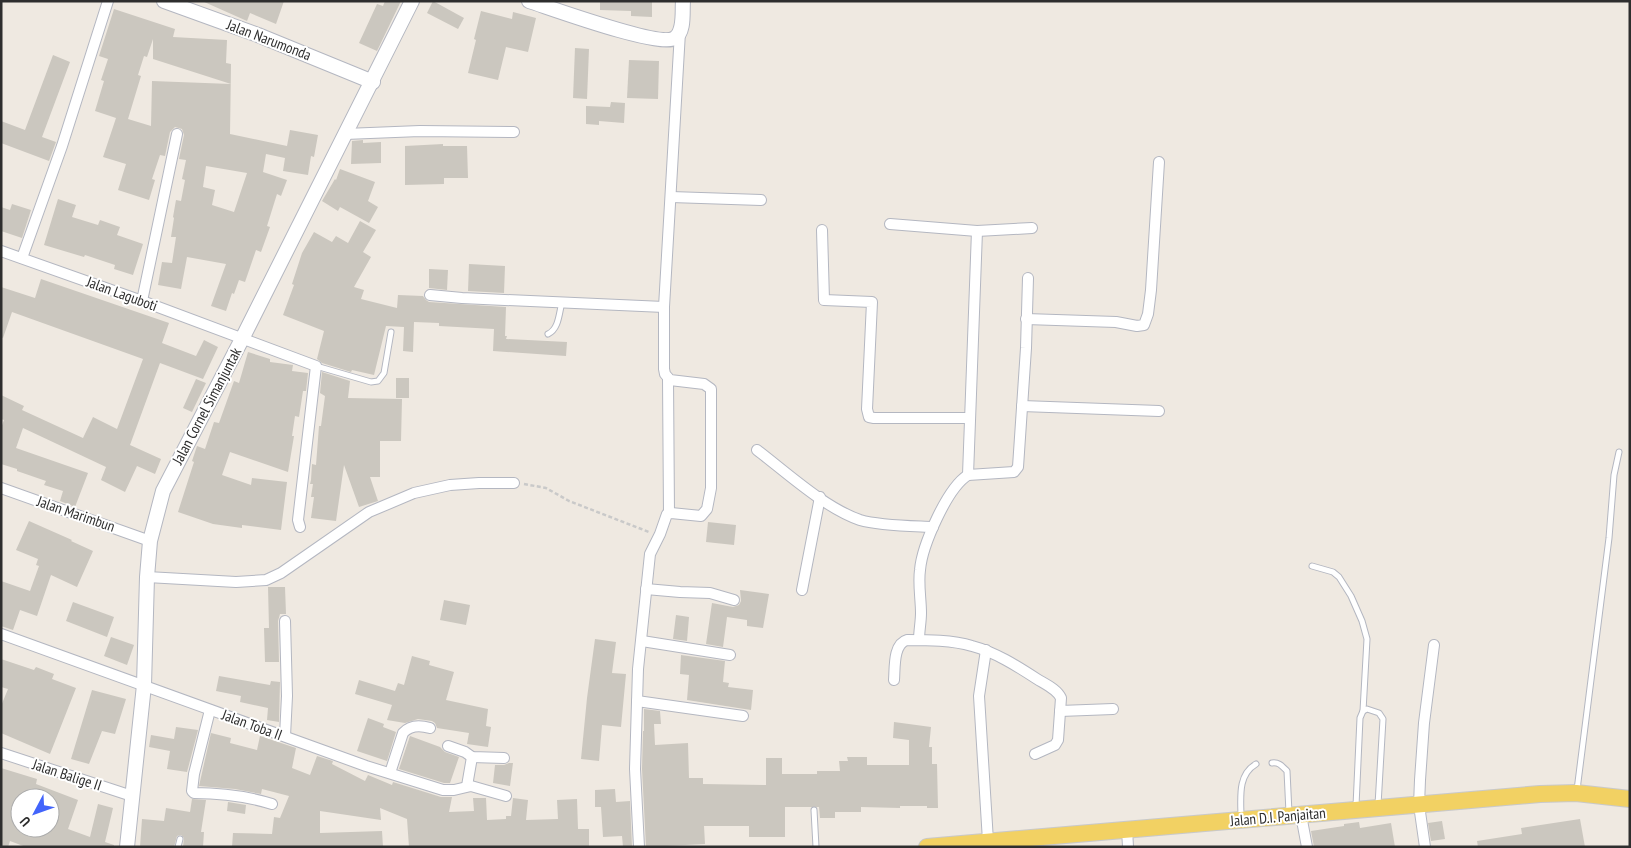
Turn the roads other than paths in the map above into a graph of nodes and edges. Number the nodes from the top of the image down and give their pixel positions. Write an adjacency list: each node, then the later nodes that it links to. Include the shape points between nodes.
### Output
1 (108, 1): 19 (street)
2 (164, 1): 7 (street, Jalan Narumonda)
3 (412, 1): 7 (street, Jalan Cornel Simanjuntak)
4 (529, 1): 6 (street, via 649,38 671,40)
5 (683, 1): 6 (street)
6 (680, 32): 12 (street)
7 (373, 82): 10 (street, Jalan Cornel Simanjuntak)
8 (514, 132): 10 (street, via 438,130)
9 (177, 134): 22 (street)
10 (345, 134): 28 (street, Jalan Cornel Simanjuntak)
11 (1159, 162): 25 (street, via 1152,290 1144,325)
12 (671, 197): 13 (street); 24 (street)
13 (761, 200)
14 (890, 224): 17 (street)
15 (1032, 228): 17 (street)
16 (822, 230): 33 (street, via 824,300 872,302 869,417)
17 (978, 230): 33 (street)
18 (1, 251): 19 (street, Jalan Laguboti)
19 (22, 258): 22 (street, Jalan Laguboti)
20 (1028, 278): 25 (street)
21 (430, 295): 23 (street)
22 (142, 301): 28 (street, Jalan Laguboti)
23 (562, 301): 24 (street); 27 (lane, via 556,327)
24 (664, 307): 30 (street, via 664,369)
25 (1026, 319): 31 (street)
26 (391, 332): 29 (lane, via 384,374 378,381 371,382)
27 (548, 334)
28 (242, 339): 29 (street, Jalan Laguboti); 43 (street, Jalan Cornel Simanjuntak, via 163,491)
29 (316, 366): 41 (street, via 298,520)
30 (668, 378): 40 (street); 40 (street, via 704,384 712,391 710,502 700,517)
31 (1022, 406): 32 (street); 36 (street, via 1020,463 1017,469 1014,472)
32 (1159, 411)
33 (970, 418): 36 (street)
34 (757, 450): 39 (street)
35 (1619, 452): 75 (lane)
36 (968, 475): 42 (street, via 951,492)
37 (514, 483): 45 (street, via 479,483 414,493 369,512 288,569 266,580 236,582)
38 (1, 488): 43 (street, Jalan Marimbun)
39 (820, 497): 42 (street, via 861,520); 47 (street)
40 (669, 513): 46 (street, via 650,554)
41 (300, 527)
42 (934, 527): 51 (street, via 921,559)
43 (150, 541): 45 (street, Jalan Cornel Simanjuntak)
44 (1312, 566): 62 (lane, via 1333,572 1343,581 1364,626 1367,639)
45 (147, 577): 57 (street, Jalan Cornel Simanjuntak)
46 (646, 588): 48 (street, via 710,593); 52 (street)
47 (802, 590)
48 (734, 600)
49 (285, 621): 65 (street)
50 (1, 634): 57 (street, Jalan Toba II)
51 (919, 640): 54 (street); 56 (street, via 900,644)
52 (642, 641): 55 (street); 58 (street)
53 (1434, 645): 80 (street, via 1424,723)
54 (986, 650): 61 (street, via 1058,692); 88 (street, via 979,696)
55 (730, 655)
56 (894, 680)
57 (144, 685): 60 (street, Jalan Toba II); 76 (street, Jalan Cornel Simanjuntak)
58 (637, 701): 63 (street); 91 (street, via 635,769)
59 (1113, 708): 61 (street)
60 (210, 710): 65 (street, Jalan Toba II); 79 (street, via 192,792 247,797)
61 (1060, 711): 68 (street, via 1058,740 1055,745)
62 (1363, 712): 81 (lane, via 1379,713 1383,719); 83 (lane, via 1360,718)
63 (743, 716)
64 (430, 728): 73 (street, via 414,726 407,729)
65 (285, 736): 73 (street, Jalan Toba II)
66 (448, 746): 69 (street)
67 (1, 753): 76 (street, Jalan Balige II)
68 (1035, 754)
69 (472, 757): 70 (street); 74 (street)
70 (504, 758)
71 (1272, 763): 84 (lane, via 1282,765 1286,771)
72 (1256, 764): 85 (lane, via 1248,768 1241,787)
73 (390, 773): 74 (street, Jalan Toba II, via 443,790)
74 (467, 786): 77 (street, Jalan Toba II)
75 (1576, 793): 78 (main road, Jalan D.I. Panjaitan); 80 (main road, Jalan D.I. Panjaitan)
76 (132, 796): 89 (street, Jalan Cornel Simanjuntak)
77 (506, 796)
78 (1630, 799)
79 (272, 804)
80 (1420, 806): 81 (main road, Jalan D.I. Panjaitan); 96 (street)
81 (1378, 808): 83 (main road, Jalan D.I. Panjaitan)
82 (814, 810): 92 (lane)
83 (1356, 811): 84 (main road, Jalan D.I. Panjaitan)
84 (1295, 816): 85 (main road, Jalan D.I. Panjaitan); 95 (street)
85 (1241, 820): 86 (main road, Jalan D.I. Panjaitan)
86 (1127, 829): 88 (main road, Jalan D.I. Panjaitan); 94 (street)
87 (180, 839): 90 (lane)
88 (988, 841): 93 (main road, Jalan D.I. Panjaitan)
89 (126, 847)
90 (178, 847)
91 (639, 847)
92 (816, 847)
93 (927, 847)
94 (1128, 847)
95 (1307, 847)
96 (1425, 847)

